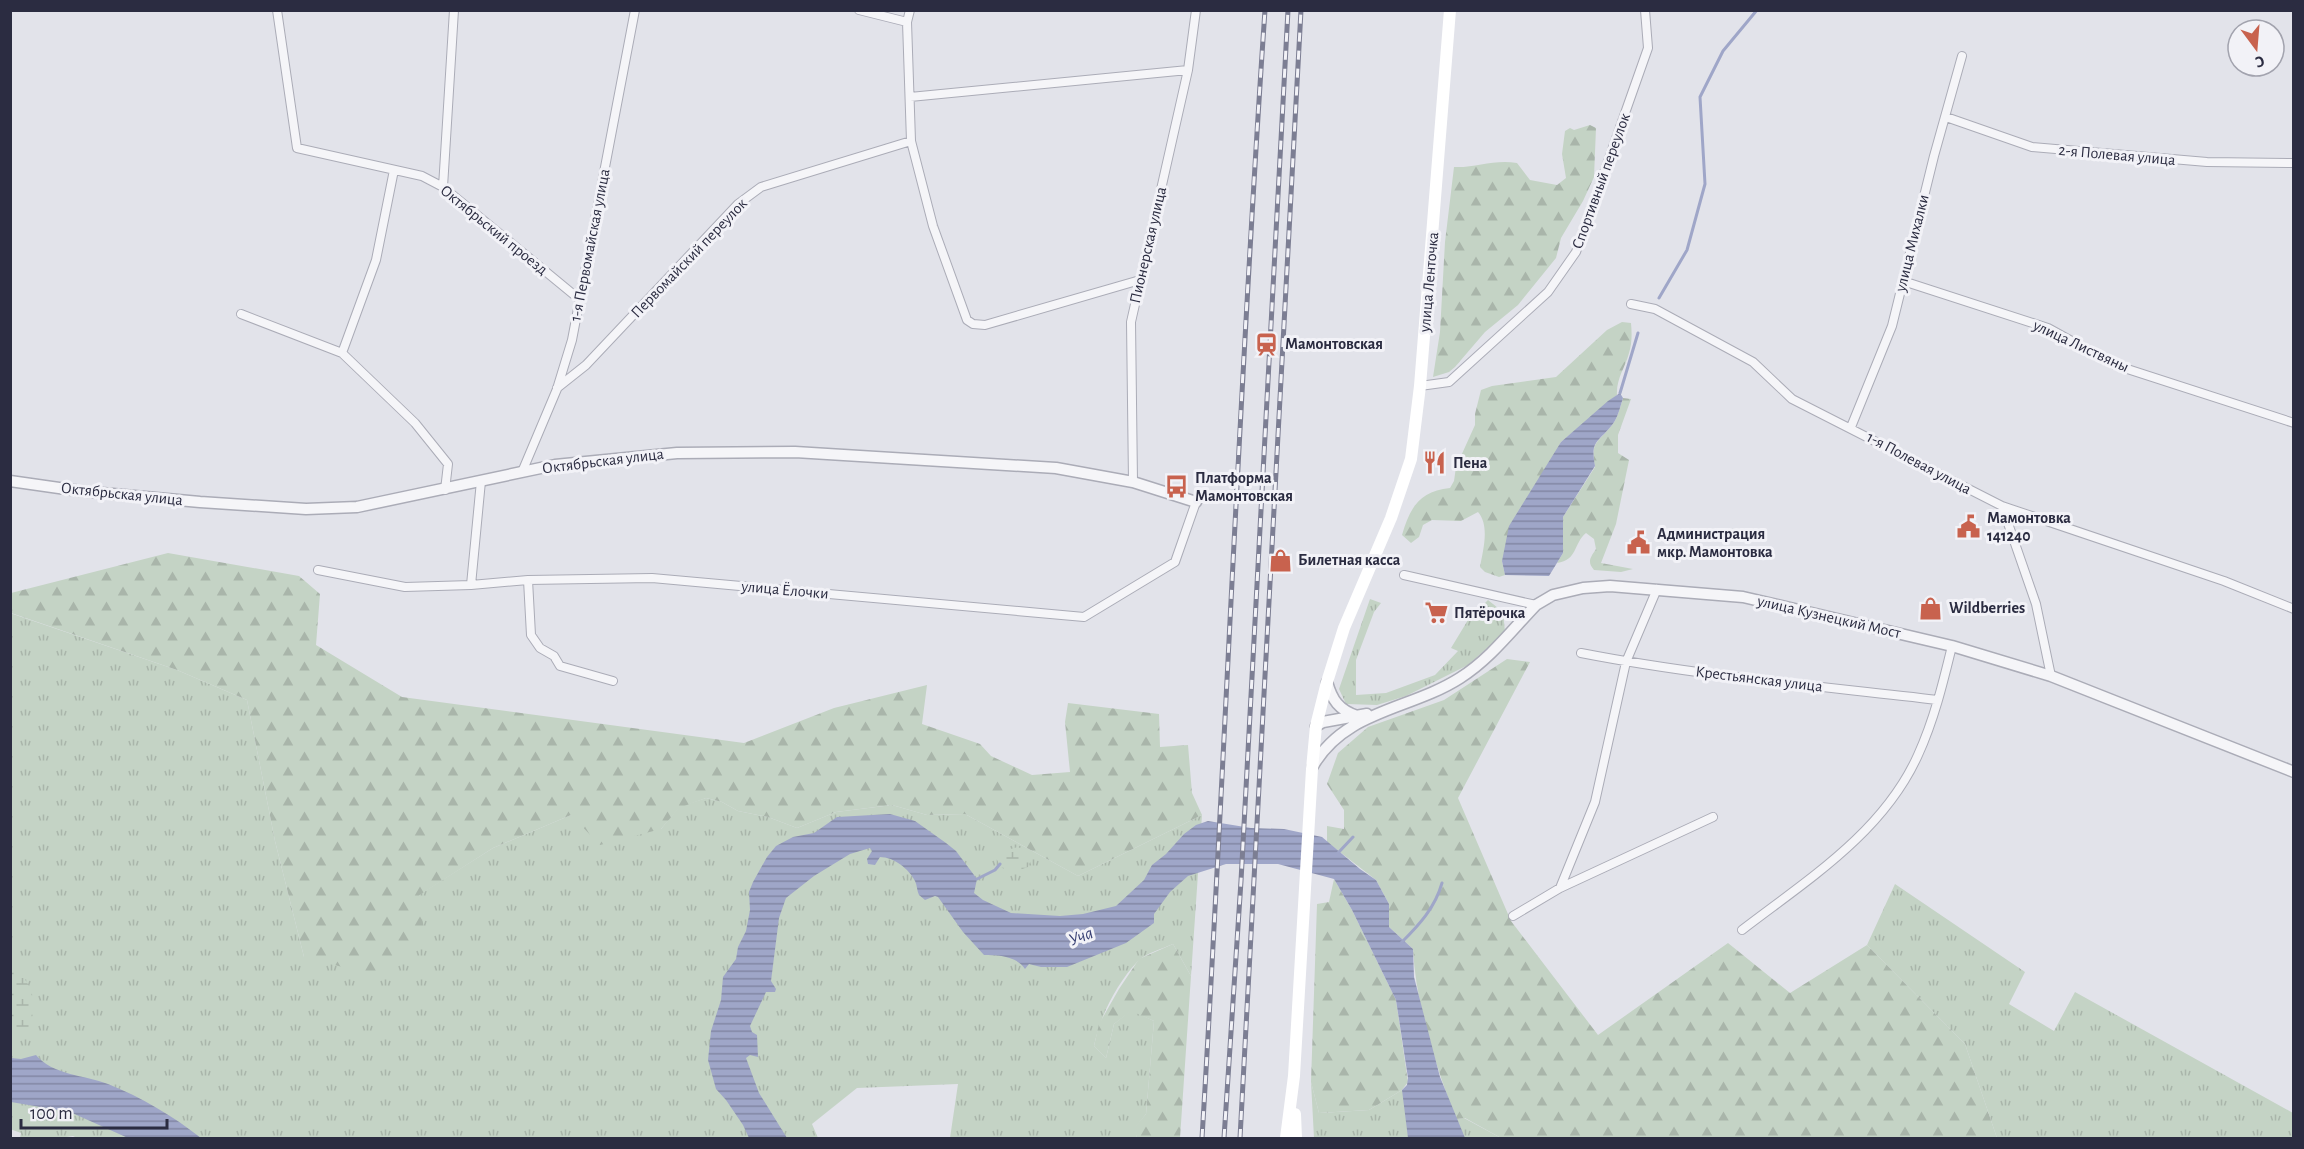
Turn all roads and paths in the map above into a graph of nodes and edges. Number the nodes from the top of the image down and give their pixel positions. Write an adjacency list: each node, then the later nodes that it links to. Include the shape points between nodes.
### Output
1 (277, 10): 16 (street, Октябрьский проезд, via 297,148)
2 (454, 10): 17 (street)
3 (635, 10): 20 (street, 1-я Первомайская улица)
4 (859, 10): 9 (street)
5 (910, 10): 9 (street)
6 (1196, 10): 11 (street, Пионерская улица)
7 (1450, 10): 24 (main road, улица Ленточка)
8 (1645, 10): 24 (street, Спортивный переулок, via 1648,48 1576,252 1548,292 1449,382)
9 (907, 22): 12 (street)
10 (1962, 56): 13 (street, улица Михалки)
11 (1188, 70): 12 (street); 18 (street, Пионерская улица)
12 (910, 97): 14 (street)
13 (1946, 117): 15 (street, 2-я Полевая улица, via 2032,147 2206,162); 19 (street, улица Михалки)
14 (910, 141): 18 (street, via 948,270 965,317 973,324 985,325); 25 (street, Первомайский переулок, via 761,187 738,204 586,365)
15 (2294, 163)
16 (394, 170): 17 (street, Октябрьский проезд, via 422,176); 23 (street, via 376,260)
17 (443, 187): 20 (street, Октябрьский проезд)
18 (1140, 280): 31 (street, Пионерская улица, via 1131,322)
19 (1903, 281): 26 (street, улица Листвяны, via 2048,328 2115,365); 27 (street, улица Михалки, via 1892,326)
20 (579, 299): 25 (street, 1-я Первомайская улица)
21 (1631, 304): 27 (street, 1-я Полевая улица, via 1656,309 1753,362 1792,399)
22 (241, 314): 23 (street)
23 (342, 352): 32 (street, via 415,423 448,464)
24 (1420, 386): 47 (main road, улица Ленточка, via 1412,459 1344,628)
25 (557, 388): 28 (street, 1-я Первомайская улица)
26 (2294, 423)
27 (1851, 427): 34 (street, 1-я Полевая улица)
28 (522, 472): 30 (street, Октябрьская улица); 31 (street, Октябрьская улица, via 676,453 795,452 1056,468)
29 (10, 481): 32 (street, Октябрьская улица, via 134,496 306,509 357,507)
30 (481, 481): 32 (street, Октябрьская улица); 38 (street)
31 (1133, 482): 33 (street, Октябрьская улица)
32 (445, 490)
33 (1196, 502): 37 (street, улица Ёлочки, via 1175,562 1084,617 652,578)
34 (2002, 506): 41 (street, 1-я Полевая улица, via 2224,581); 45 (street, via 2036,604)
35 (318, 570): 38 (street, улица Ёлочки, via 405,587)
36 (1404, 574): 40 (street)
37 (528, 580): 38 (street, улица Ёлочки); 46 (street, via 531,635 540,648 554,656 560,666)
38 (471, 585)
39 (1657, 589): 40 (street, улица Кузнецкий Мост, via 1582,588 1553,595); 42 (street, улица Кузнецкий Мост, via 1743,597); 44 (street)
40 (1536, 605): 49 (street, улица Кузнецкий Мост, via 1471,671 1434,692)
41 (2294, 609)
42 (1952, 646): 45 (street, улица Кузнецкий Мост); 48 (street)
43 (1581, 653): 44 (street, Крестьянская улица)
44 (1626, 662): 48 (street, Крестьянская улица); 56 (street, via 1595,802)
45 (2051, 676): 54 (street, улица Кузнецкий Мост)
46 (613, 681)
47 (1327, 682): 50 (street, via 1334,701 1344,712); 51 (main road, улица Ленточка)
48 (1938, 700): 58 (street, via 1918,756 1892,799 1854,843)
49 (1382, 711): 50 (street); 52 (street)
50 (1358, 716): 51 (street)
51 (1316, 726): 52 (street, via 1331,732); 53 (main road, улица Ленточка)
52 (1347, 729): 53 (street, via 1324,747)
53 (1311, 768): 59 (main road, улица Ленточка)
54 (2294, 772)
55 (1713, 817): 56 (street)
56 (1560, 888): 57 (street)
57 (1513, 916)
58 (1742, 930)
59 (1294, 1076): 60 (main road); 61 (main road)
60 (1286, 1138)
61 (1296, 1138)

